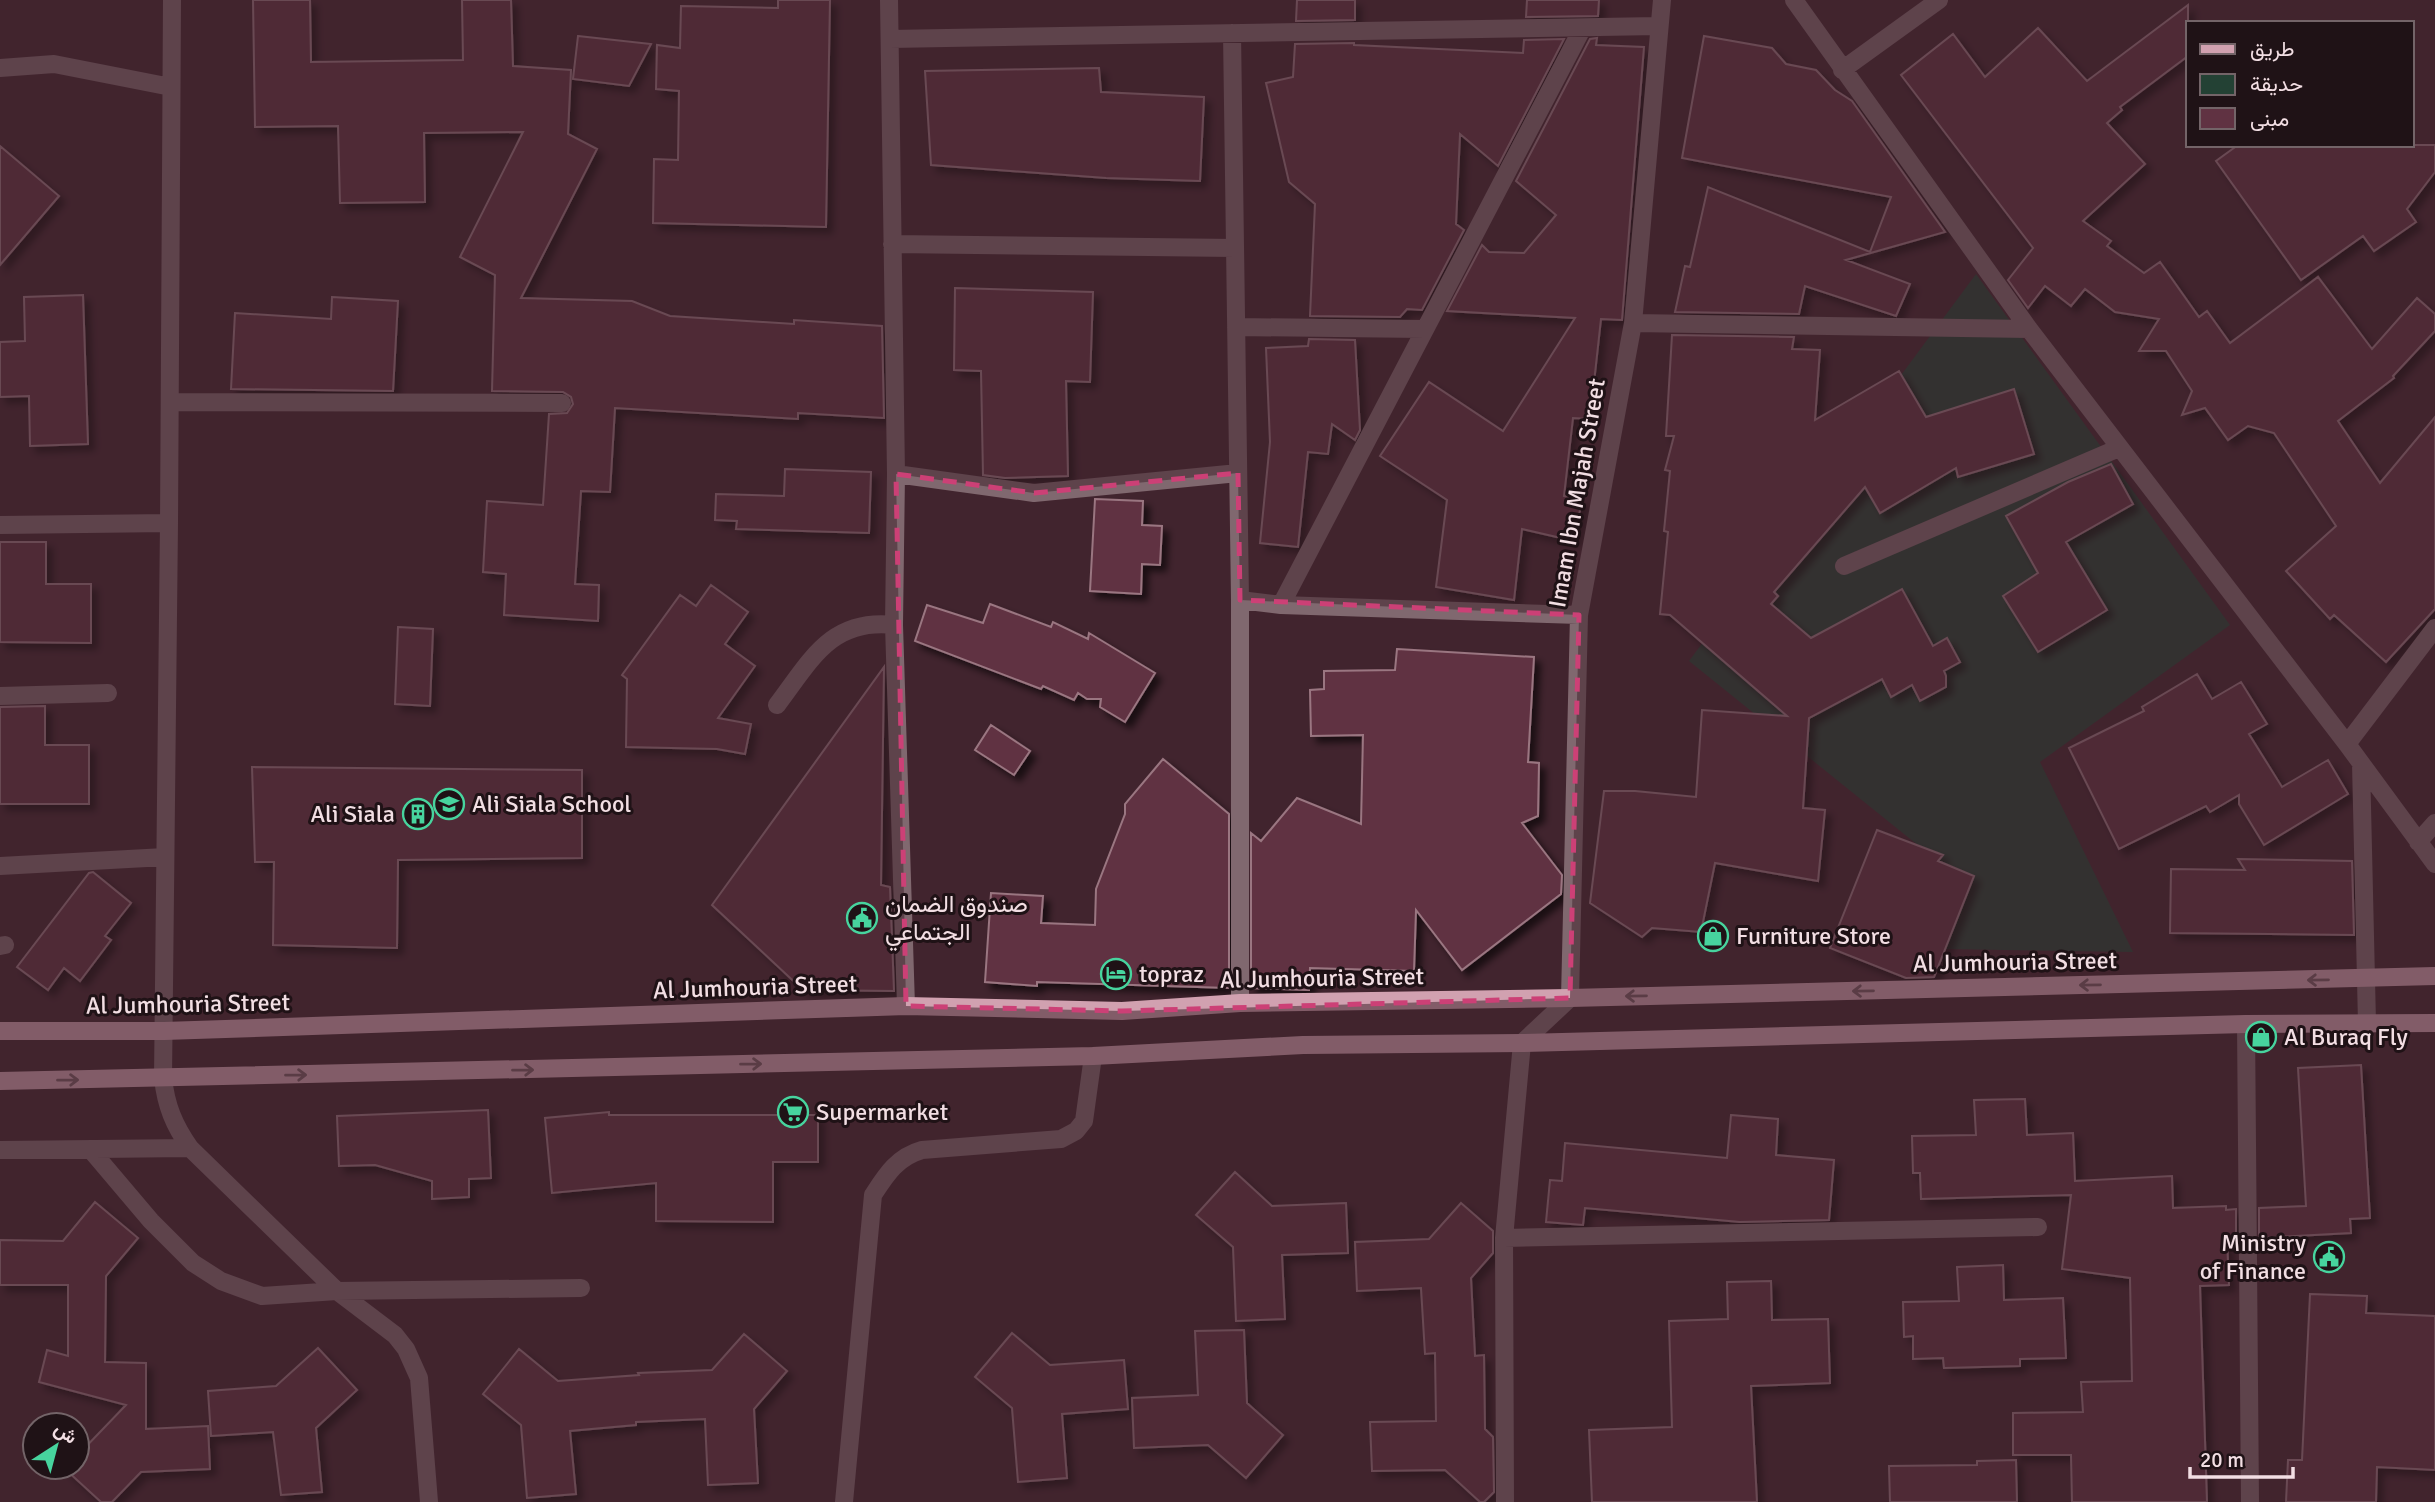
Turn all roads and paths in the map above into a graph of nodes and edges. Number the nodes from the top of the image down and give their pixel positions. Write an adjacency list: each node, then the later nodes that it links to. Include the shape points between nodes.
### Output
1 (172, 0): 12 (street)
2 (889, 0): 9 (street)
3 (1662, 0): 6 (street, Imam Ibn Majah Street)
4 (1794, 0): 11 (street)
5 (1939, 0): 11 (street)
6 (1658, 26): 7 (street); 15 (street, Imam Ibn Majah Street)
7 (1582, 29): 8 (street); 17 (street)
8 (1232, 33): 9 (street); 14 (street)
9 (890, 39): 13 (street)
10 (0, 68): 12 (street, via 54,64)
11 (1842, 70): 18 (street)
12 (171, 87): 19 (street)
13 (892, 244): 14 (street); 23 (street)
14 (1235, 248): 16 (street)
15 (1633, 323): 18 (street); 29 (street, Imam Ibn Majah Street)
16 (1236, 327): 17 (street); 22 (street)
17 (1425, 329): 28 (street)
18 (2029, 330): 21 (street)
19 (170, 402): 20 (street); 24 (street)
20 (562, 403)
21 (2119, 448): 26 (street); 35 (street)
22 (1238, 473): 23 (street, via 1034,493); 27 (street)
23 (896, 474): 30 (street)
24 (169, 523): 25 (street); 39 (street)
25 (0, 525)
26 (1844, 566)
27 (1240, 600): 28 (street); 45 (street)
28 (1281, 605): 29 (street)
29 (1579, 615): 44 (street, Imam Ibn Majah Street)
30 (894, 625): 34 (street, via 854,626 835,635); 46 (street)
31 (2435, 628): 35 (street)
32 (108, 693): 33 (street)
33 (0, 696)
34 (777, 705)
35 (2347, 744): 36 (street)
36 (2361, 763): 38 (street); 43 (street)
37 (2435, 823): 38 (street)
38 (2418, 842): 40 (street)
39 (165, 857): 41 (street); 51 (street)
40 (2435, 864)
41 (0, 866)
42 (2435, 976): 43 (main road, Al Jumhouria Street)
43 (2365, 978): 44 (main road, Al Jumhouria Street, one-way to 44); 47 (street)
44 (1570, 998): 45 (main road, Al Jumhouria Street); 52 (street)
45 (1240, 1003): 46 (main road, Al Jumhouria Street, via 1122,1010)
46 (906, 1006): 51 (main road, Al Jumhouria Street)
47 (2367, 1023): 48 (main road); 49 (main road)
48 (2435, 1023)
49 (2246, 1024): 52 (main road); 66 (street)
50 (0, 1031): 51 (main road, Al Jumhouria Street)
51 (164, 1031): 54 (street)
52 (1522, 1043): 53 (main road, via 1303,1045); 60 (street)
53 (1093, 1056): 54 (main road, one-way to 53); 64 (street, via 1084,1121 1076,1132 1061,1139 907,1154 889,1170 873,1195)
54 (163, 1078): 55 (main road, one-way to 54); 56 (street, via 175,1127)
55 (0, 1081)
56 (190, 1148): 57 (street); 62 (street)
57 (90, 1149): 58 (street); 62 (street, via 151,1221 193,1263 221,1280 262,1296)
58 (0, 1150)
59 (2038, 1227): 60 (street)
60 (1504, 1238): 65 (street)
61 (581, 1288): 62 (street)
62 (337, 1291): 63 (street, via 395,1335 414,1363)
63 (429, 1502)
64 (844, 1502)
65 (1505, 1502)
66 (2250, 1502)

